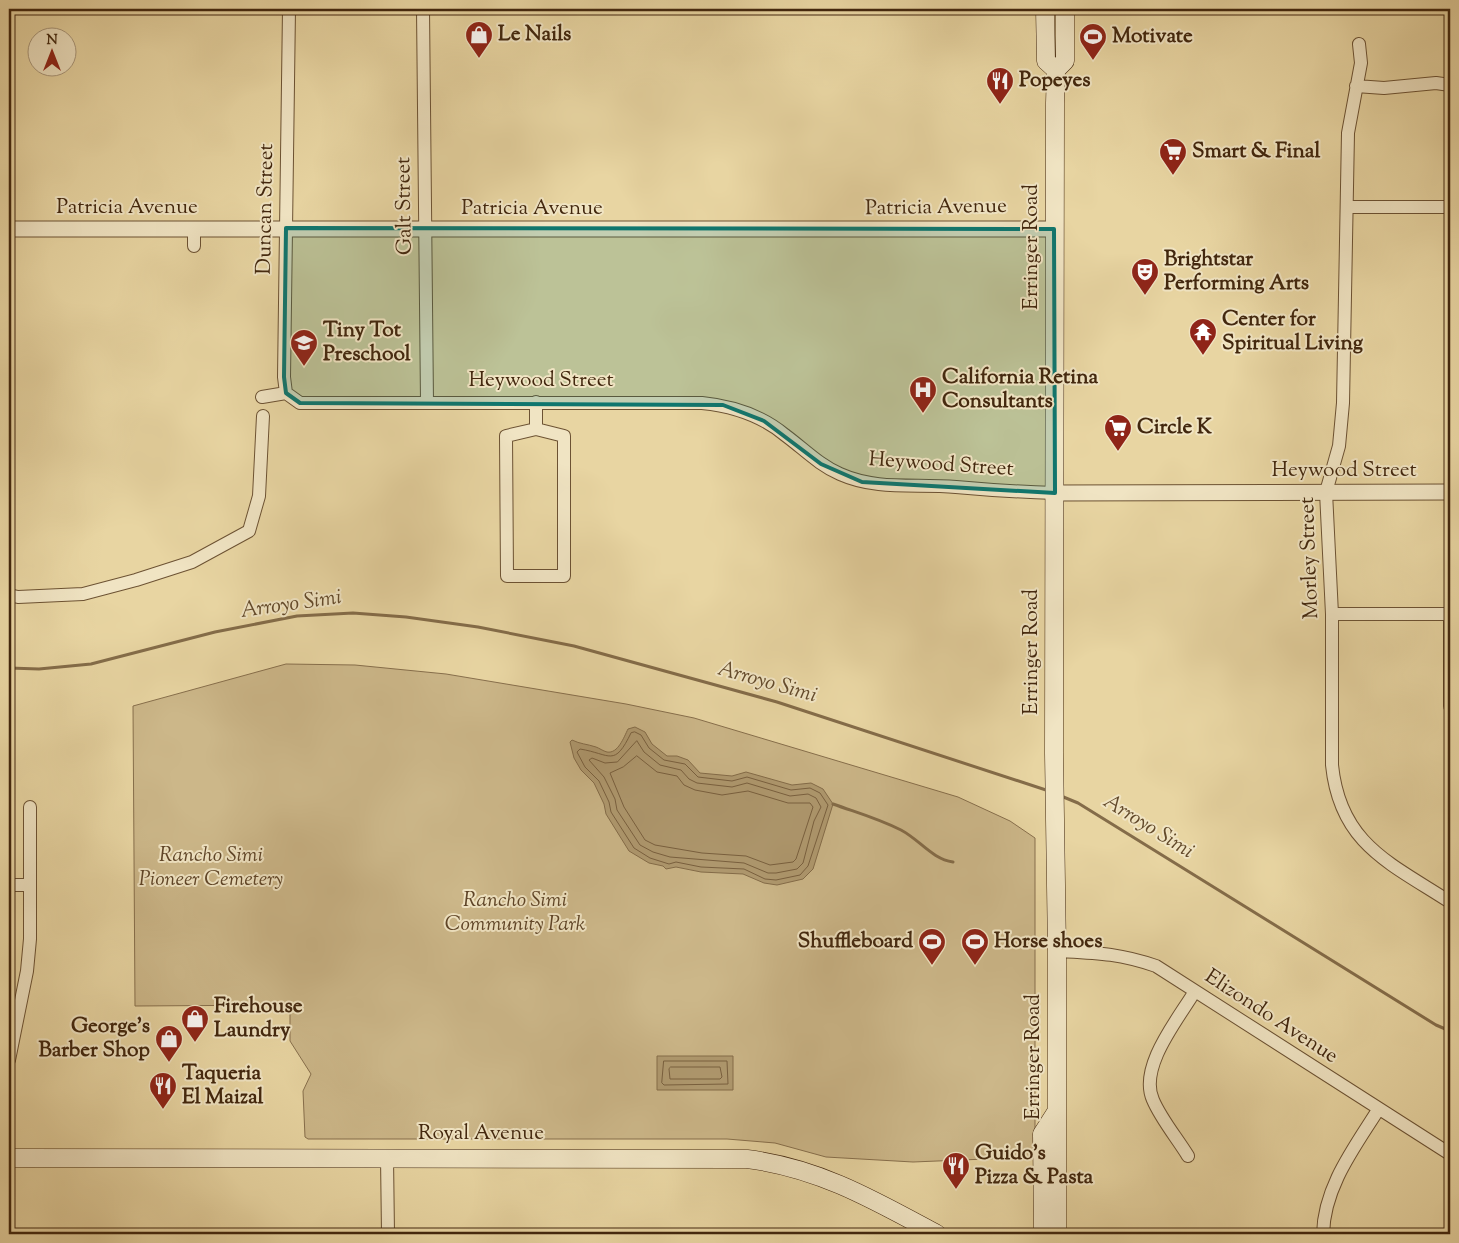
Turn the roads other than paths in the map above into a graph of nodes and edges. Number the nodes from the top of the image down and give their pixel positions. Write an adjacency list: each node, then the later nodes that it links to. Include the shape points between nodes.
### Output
1 (289, 9): 11 (street, Duncan Street)
2 (423, 9): 15 (street, Galt Street)
3 (1045, 9): 6 (main road, Erringer Road, via 1046,61)
4 (1065, 9): 6 (main road, Erringer Road, via 1065,61)
5 (1360, 44): 8 (street, Morley Street, via 1361,63)
6 (1056, 70): 14 (main road, Erringer Road)
7 (1450, 85): 8 (street)
8 (1356, 86): 9 (street, Morley Street, via 1348,133)
9 (1347, 207): 10 (street); 23 (street, Morley Street, via 1343,403 1339,446)
10 (1450, 207)
11 (286, 228): 13 (street, Patricia Avenue); 15 (street, Patricia Avenue); 17 (street, Duncan Street)
12 (9, 229): 13 (street, Patricia Avenue)
13 (194, 229): 16 (street)
14 (1054, 229): 15 (street, Patricia Avenue); 25 (main road, Erringer Road)
15 (426, 230): 19 (street, Galt Street)
16 (194, 246)
17 (286, 393): 18 (street); 19 (street, Heywood Street, via 300,403)
18 (262, 397)
19 (427, 402): 20 (street, Heywood Street)
20 (536, 402): 22 (street); 25 (street, Heywood Street, via 724,405 764,421 821,464 862,482)
21 (263, 416): 26 (street, via 260,496 249,531 192,562 136,580 83,594)
22 (536, 429): 22 (street, via 564,436 564,576 507,576 506,436)
23 (1326, 492): 24 (street, Heywood Street); 25 (street, Heywood Street); 27 (street, Morley Street)
24 (1450, 492)
25 (1055, 493): 34 (main road, Erringer Road)
26 (9, 596)
27 (1332, 614): 28 (street); 33 (street, Morley Street, via 1332,765 1340,806 1351,826 1380,856)
28 (1450, 614): 29 (street)
29 (1450, 706)
30 (30, 807): 32 (street)
31 (9, 885): 32 (street)
32 (30, 885): 36 (street, via 27,971)
33 (1450, 902)
34 (1057, 951): 35 (street, Elizondo Avenue, via 1129,957 1156,966); 38 (main road, Erringer Road)
35 (1195, 991): 37 (street, Elizondo Avenue); 40 (street, via 1156,1055 1149,1083 1152,1099)
36 (9, 1060)
37 (1378, 1110): 39 (street, Elizondo Avenue); 47 (street, via 1345,1160 1331,1192)
38 (1056, 1112): 45 (main road, via 1042,1134); 46 (main road, Erringer Road)
39 (1450, 1154)
40 (1188, 1156)
41 (387, 1157): 42 (main road, Royal Avenue); 43 (street); 44 (main road, Royal Avenue, via 721,1157 770,1161 847,1186)
42 (9, 1158)
43 (388, 1234)
44 (937, 1234)
45 (1043, 1234)
46 (1056, 1234)
47 (1323, 1234)

